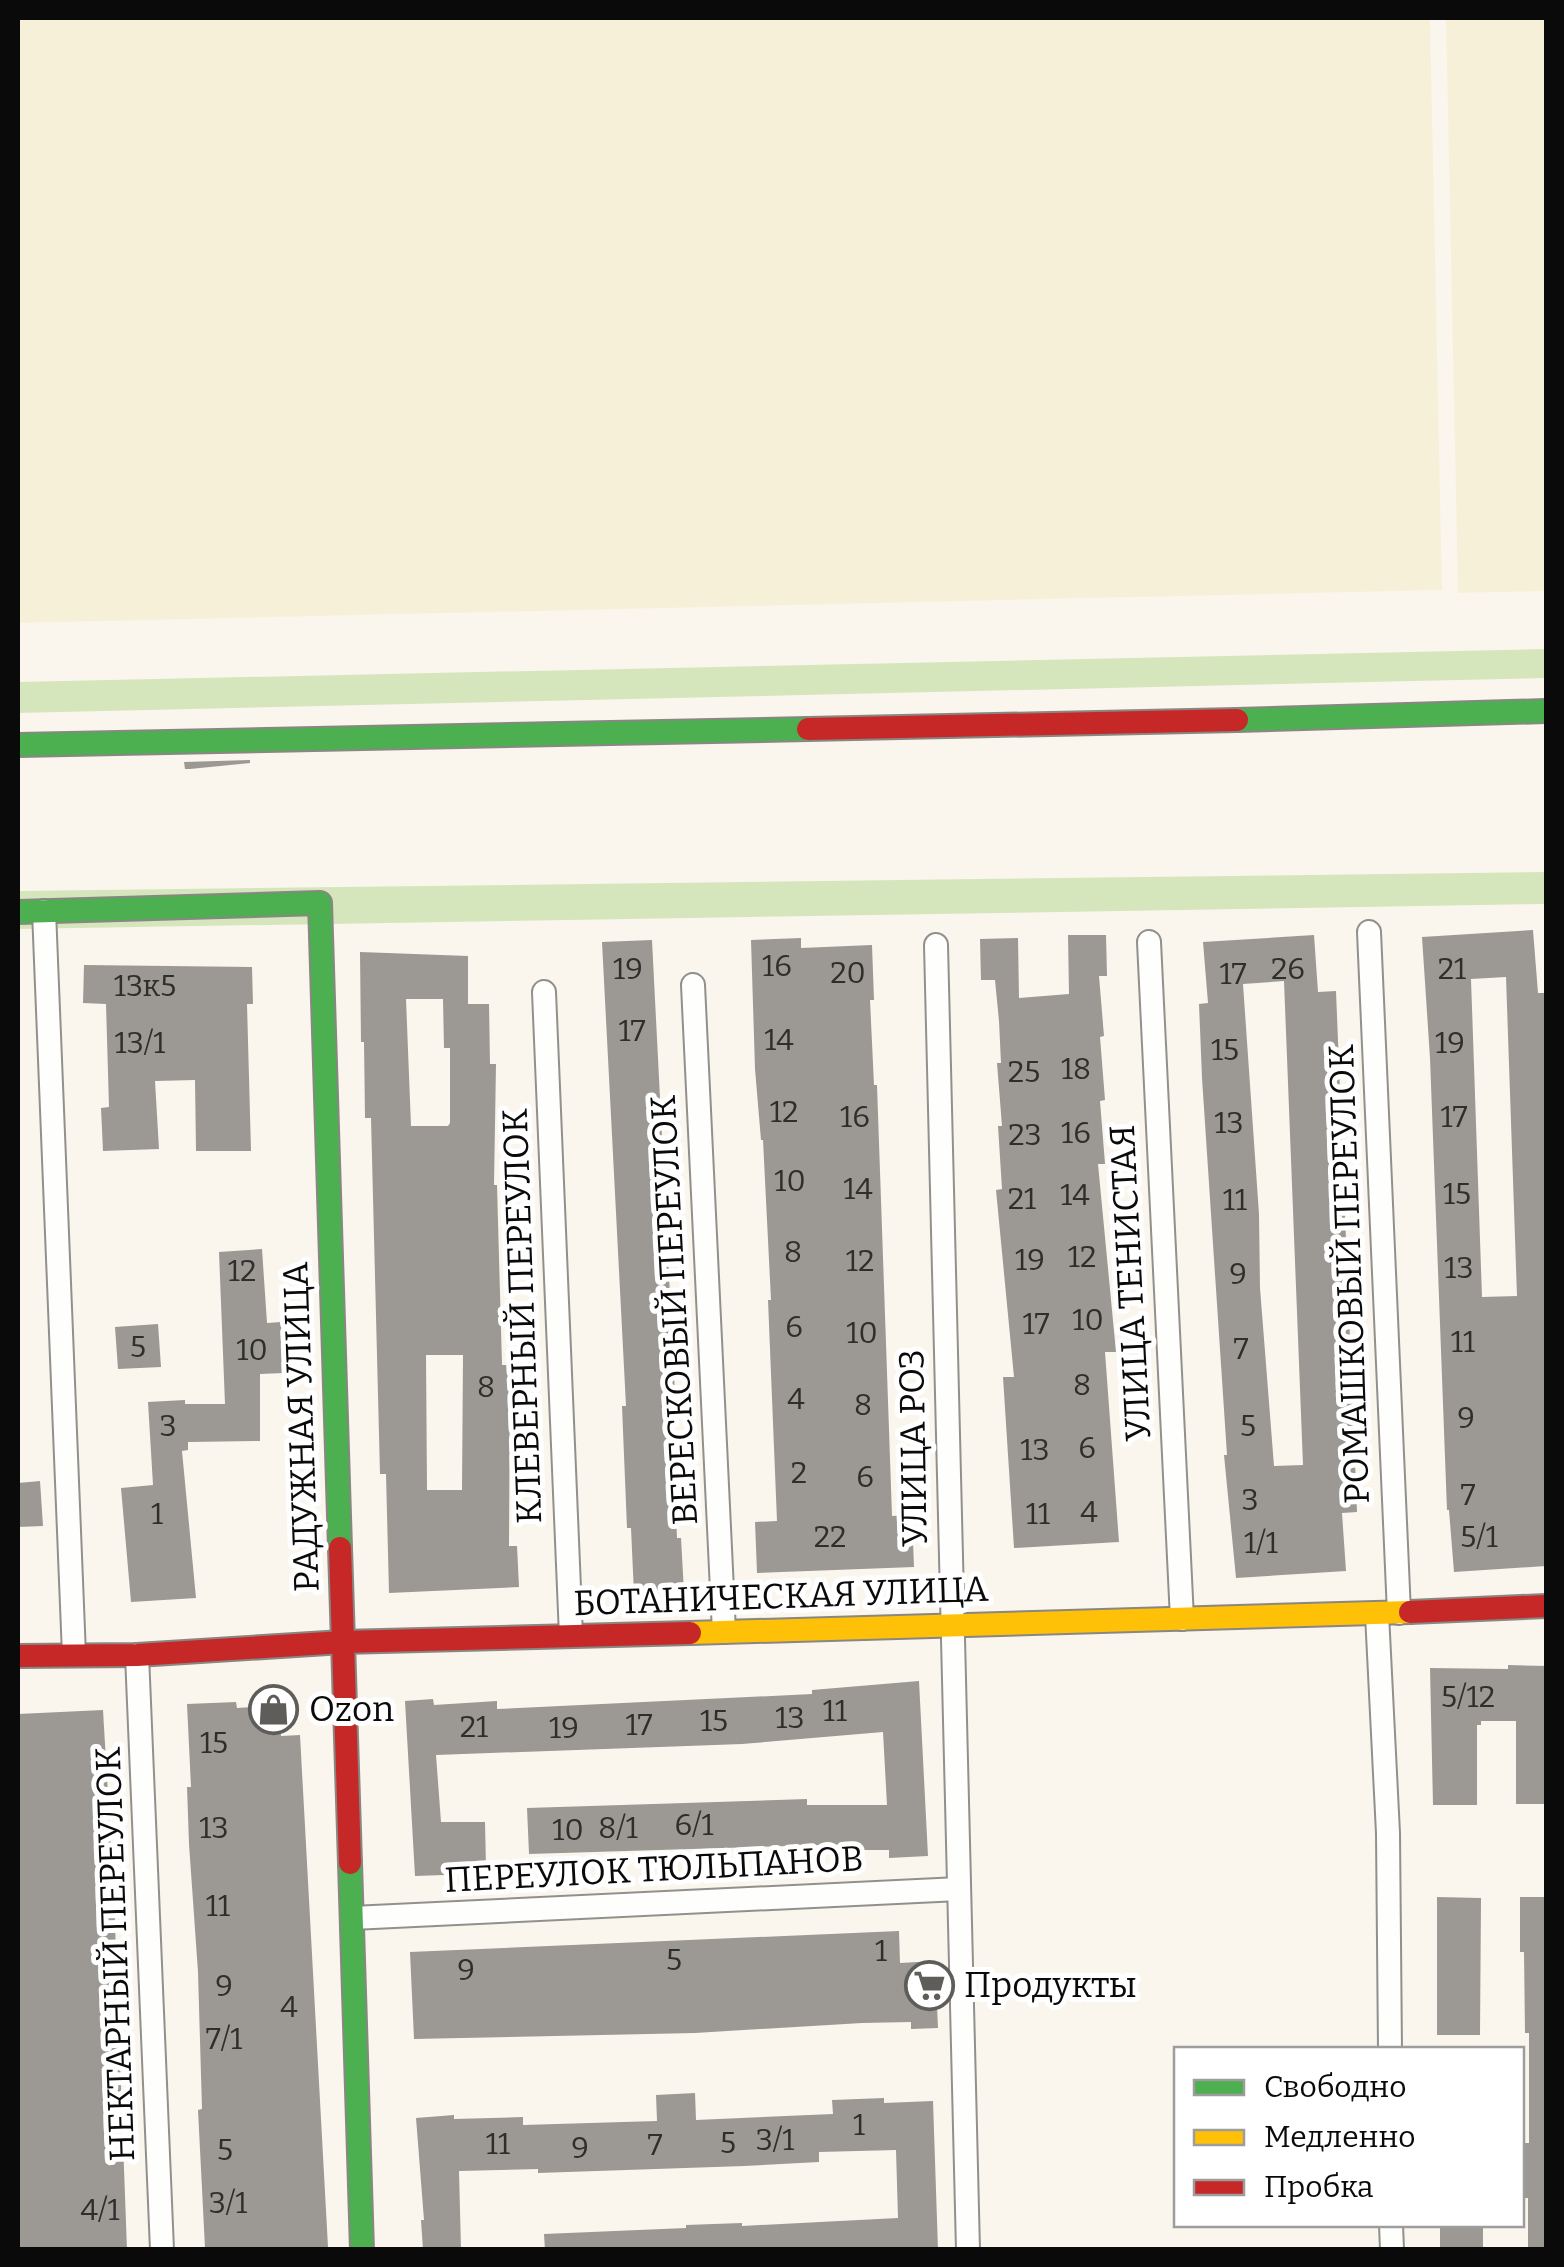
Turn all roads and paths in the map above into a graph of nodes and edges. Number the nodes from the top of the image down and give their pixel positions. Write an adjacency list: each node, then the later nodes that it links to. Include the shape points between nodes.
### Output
1 (1546, 711): 2 (street)
2 (18, 744)
3 (44, 911): 4 (street, РАДУЖНАЯ УЛИЦА); 16 (street, РАДУЖНАЯ УЛИЦА, via 320,904); 19 (street)
4 (18, 912)
5 (1369, 932): 11 (street, РОМАШКОВЫЙ ПЕРЕУЛОК)
6 (1149, 942): 12 (street, УЛИЦА ТЕНИСТАЯ)
7 (936, 945): 13 (street, УЛИЦА РОЗ)
8 (692, 984): 14 (street, ВЕРЕСКОВЫЙ ПЕРЕУЛОК)
9 (544, 992): 15 (street, КЛЕВЕРНЫЙ ПЕРЕУЛОК)
10 (1546, 1606): 11 (street, БОТАНИЧЕСКАЯ УЛИЦА)
11 (1388, 1614): 12 (street, БОТАНИЧЕСКАЯ УЛИЦА); 22 (street, РОМАШКОВЫЙ ПЕРЕУЛОК)
12 (1182, 1620): 13 (street, БОТАНИЧЕСКАЯ УЛИЦА)
13 (952, 1626): 14 (street, БОТАНИЧЕСКАЯ УЛИЦА); 20 (street, УЛИЦА РОЗ)
14 (724, 1632): 15 (street, БОТАНИЧЕСКАЯ УЛИЦА)
15 (571, 1636): 16 (street, БОТАНИЧЕСКАЯ УЛИЦА)
16 (343, 1642): 17 (street, БОТАНИЧЕСКАЯ УЛИЦА); 21 (street, РАДУЖНАЯ УЛИЦА)
17 (137, 1655): 19 (street, БОТАНИЧЕСКАЯ УЛИЦА); 23 (street, НЕКТАРНЫЙ ПЕРЕУЛОК)
18 (18, 1656): 19 (street, БОТАНИЧЕСКАЯ УЛИЦА)
19 (74, 1656)
20 (959, 1889): 21 (street, ПЕРЕУЛОК ТЮЛЬПАНОВ); 25 (street, УЛИЦА РОЗ)
21 (352, 1918): 24 (street, РАДУЖНАЯ УЛИЦА)
22 (1390, 2047)
23 (162, 2250)
24 (362, 2250)
25 (968, 2250)

